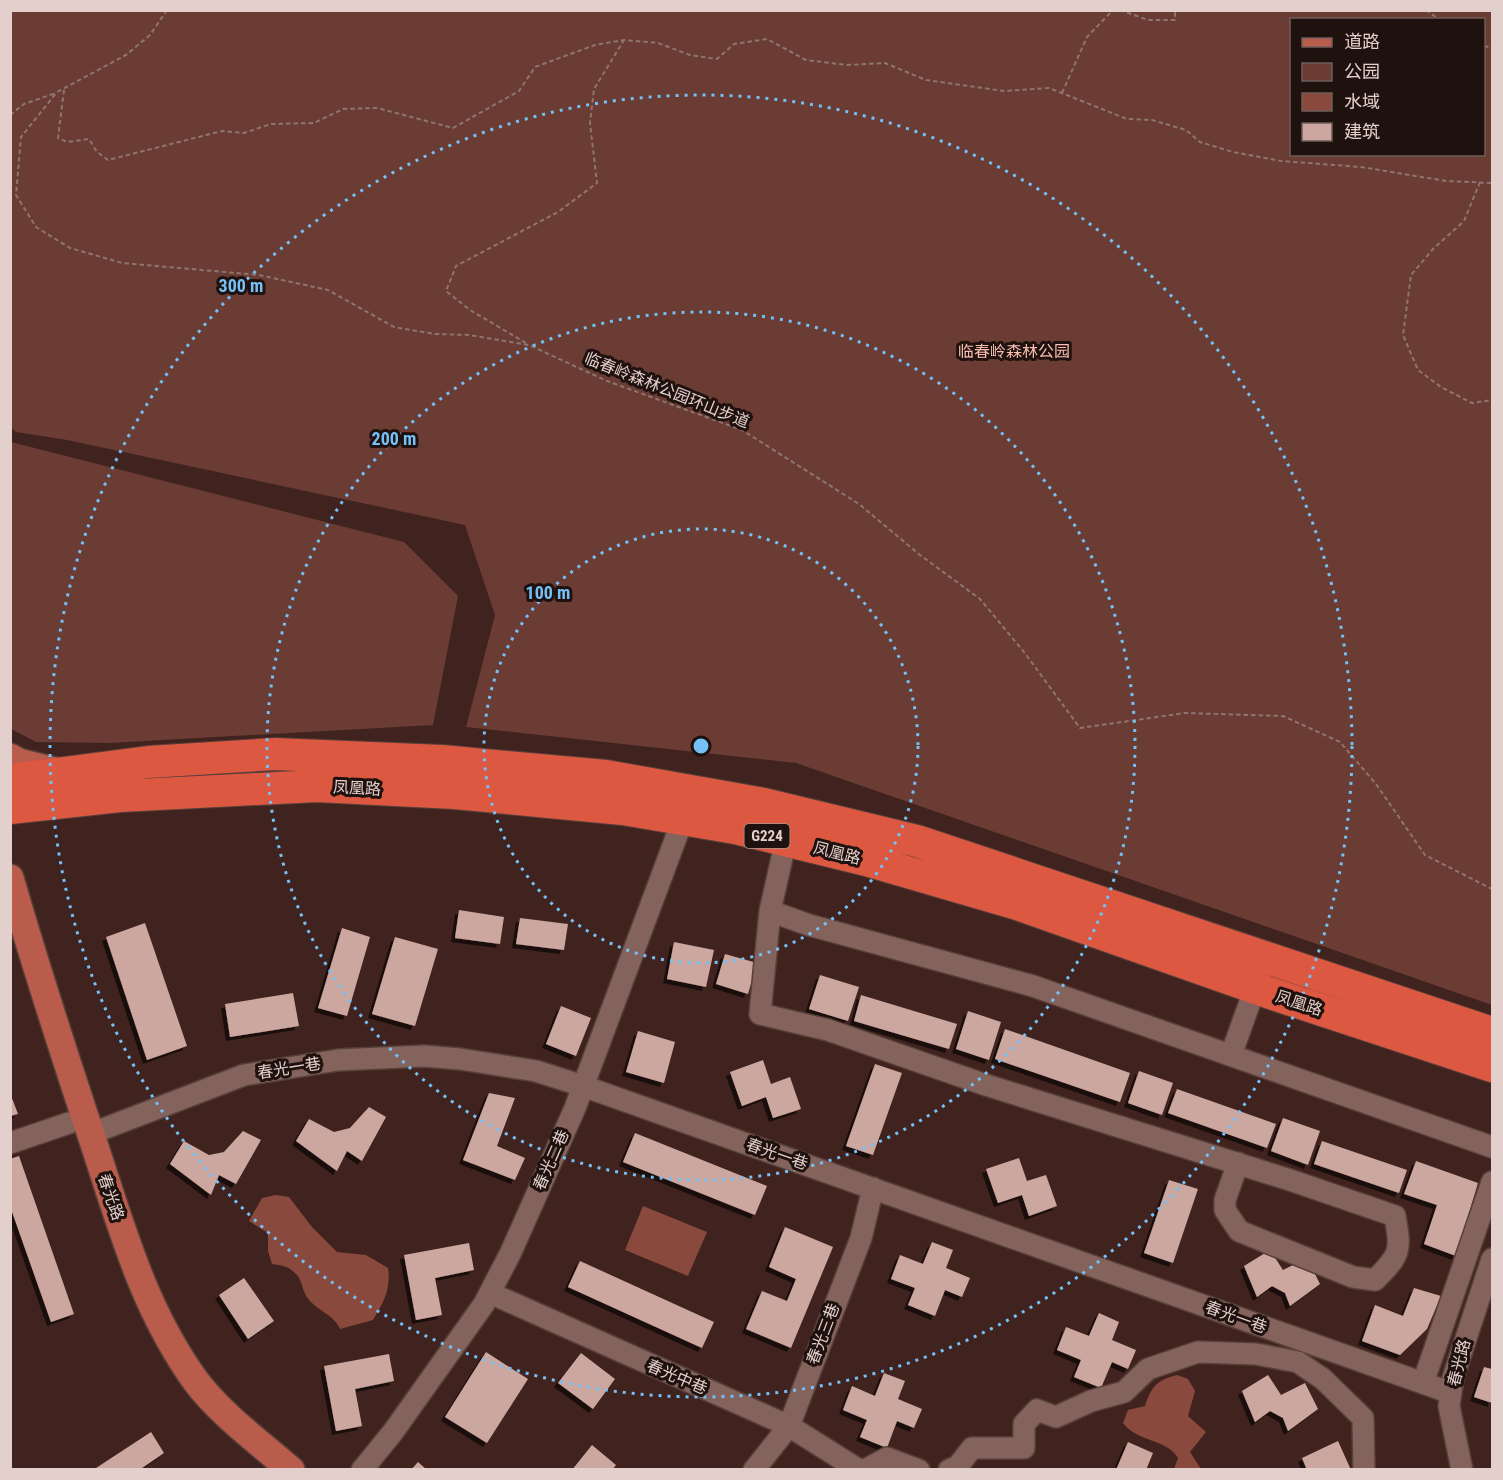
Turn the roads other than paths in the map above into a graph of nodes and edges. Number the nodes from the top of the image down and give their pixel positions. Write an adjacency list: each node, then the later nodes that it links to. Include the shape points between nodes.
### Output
1 (10, 757): 2 (main road)
2 (65, 773): 3 (highway, 凤凰路 / G224); 11 (highway, 凤凰路 / G224, via 148,762 275,754 442,761 606,776 764,804 917,841)
3 (10, 780)
4 (10, 808): 5 (highway, 凤凰路 / G224, via 120,795 317,786 454,793 623,809)
5 (683, 819): 6 (highway, 凤凰路 / G224); 14 (street, 春光二巷)
6 (786, 840): 8 (street); 10 (highway, 凤凰路 / G224, via 1017,904)
7 (10, 878): 15 (main road, 春光路)
8 (770, 911): 12 (street, via 1033,986); 18 (street, via 760,1014 828,1030 986,1085)
9 (10, 943): 15 (main road, 春光路)
10 (1255, 988): 12 (street); 13 (highway, 凤凰路 / G224)
11 (1492, 1033)
12 (1231, 1056): 17 (street)
13 (1492, 1066)
14 (583, 1086): 15 (street, 春光一巷, via 536,1071 460,1059 424,1056 338,1060 243,1075); 20 (street, 春光一巷); 22 (street, 春光二巷)
15 (80, 1129): 16 (street, 春光一巷); 26 (main road, 春光路, via 126,1292 151,1343 180,1385); 27 (main road, 春光路, via 142,1289 168,1339 196,1382)
16 (10, 1143)
17 (1492, 1147)
18 (1238, 1163): 18 (street, via 1395,1216 1400,1246 1392,1263 1375,1280 1353,1277 1239,1231 1226,1210 1225,1200)
19 (1492, 1182): 23 (street)
20 (873, 1188): 23 (street, 春光一巷); 25 (street, 春光三巷, via 861,1238)
21 (1492, 1259): 24 (street, 春光路, via 1458,1355)
22 (490, 1293): 25 (street, 春光中巷); 28 (street, 春光二巷)
23 (1423, 1383): 24 (street, 春光一巷)
24 (1451, 1393): 35 (street, 春光路, via 1449,1406)
25 (789, 1426): 29 (street, 春光三巷); 30 (street, 春光中巷)
26 (271, 1470)
27 (291, 1470)
28 (362, 1470)
29 (754, 1470)
30 (859, 1470)
31 (866, 1470): 32 (street, via 887,1458)
32 (919, 1470)
33 (949, 1470): 34 (street, via 958,1466 972,1448 1024,1448 1024,1424 1037,1410 1056,1417 1124,1392 1148,1369 1198,1352 1256,1354 1298,1362 1323,1378 1363,1418)
34 (1364, 1470)
35 (1462, 1470)

